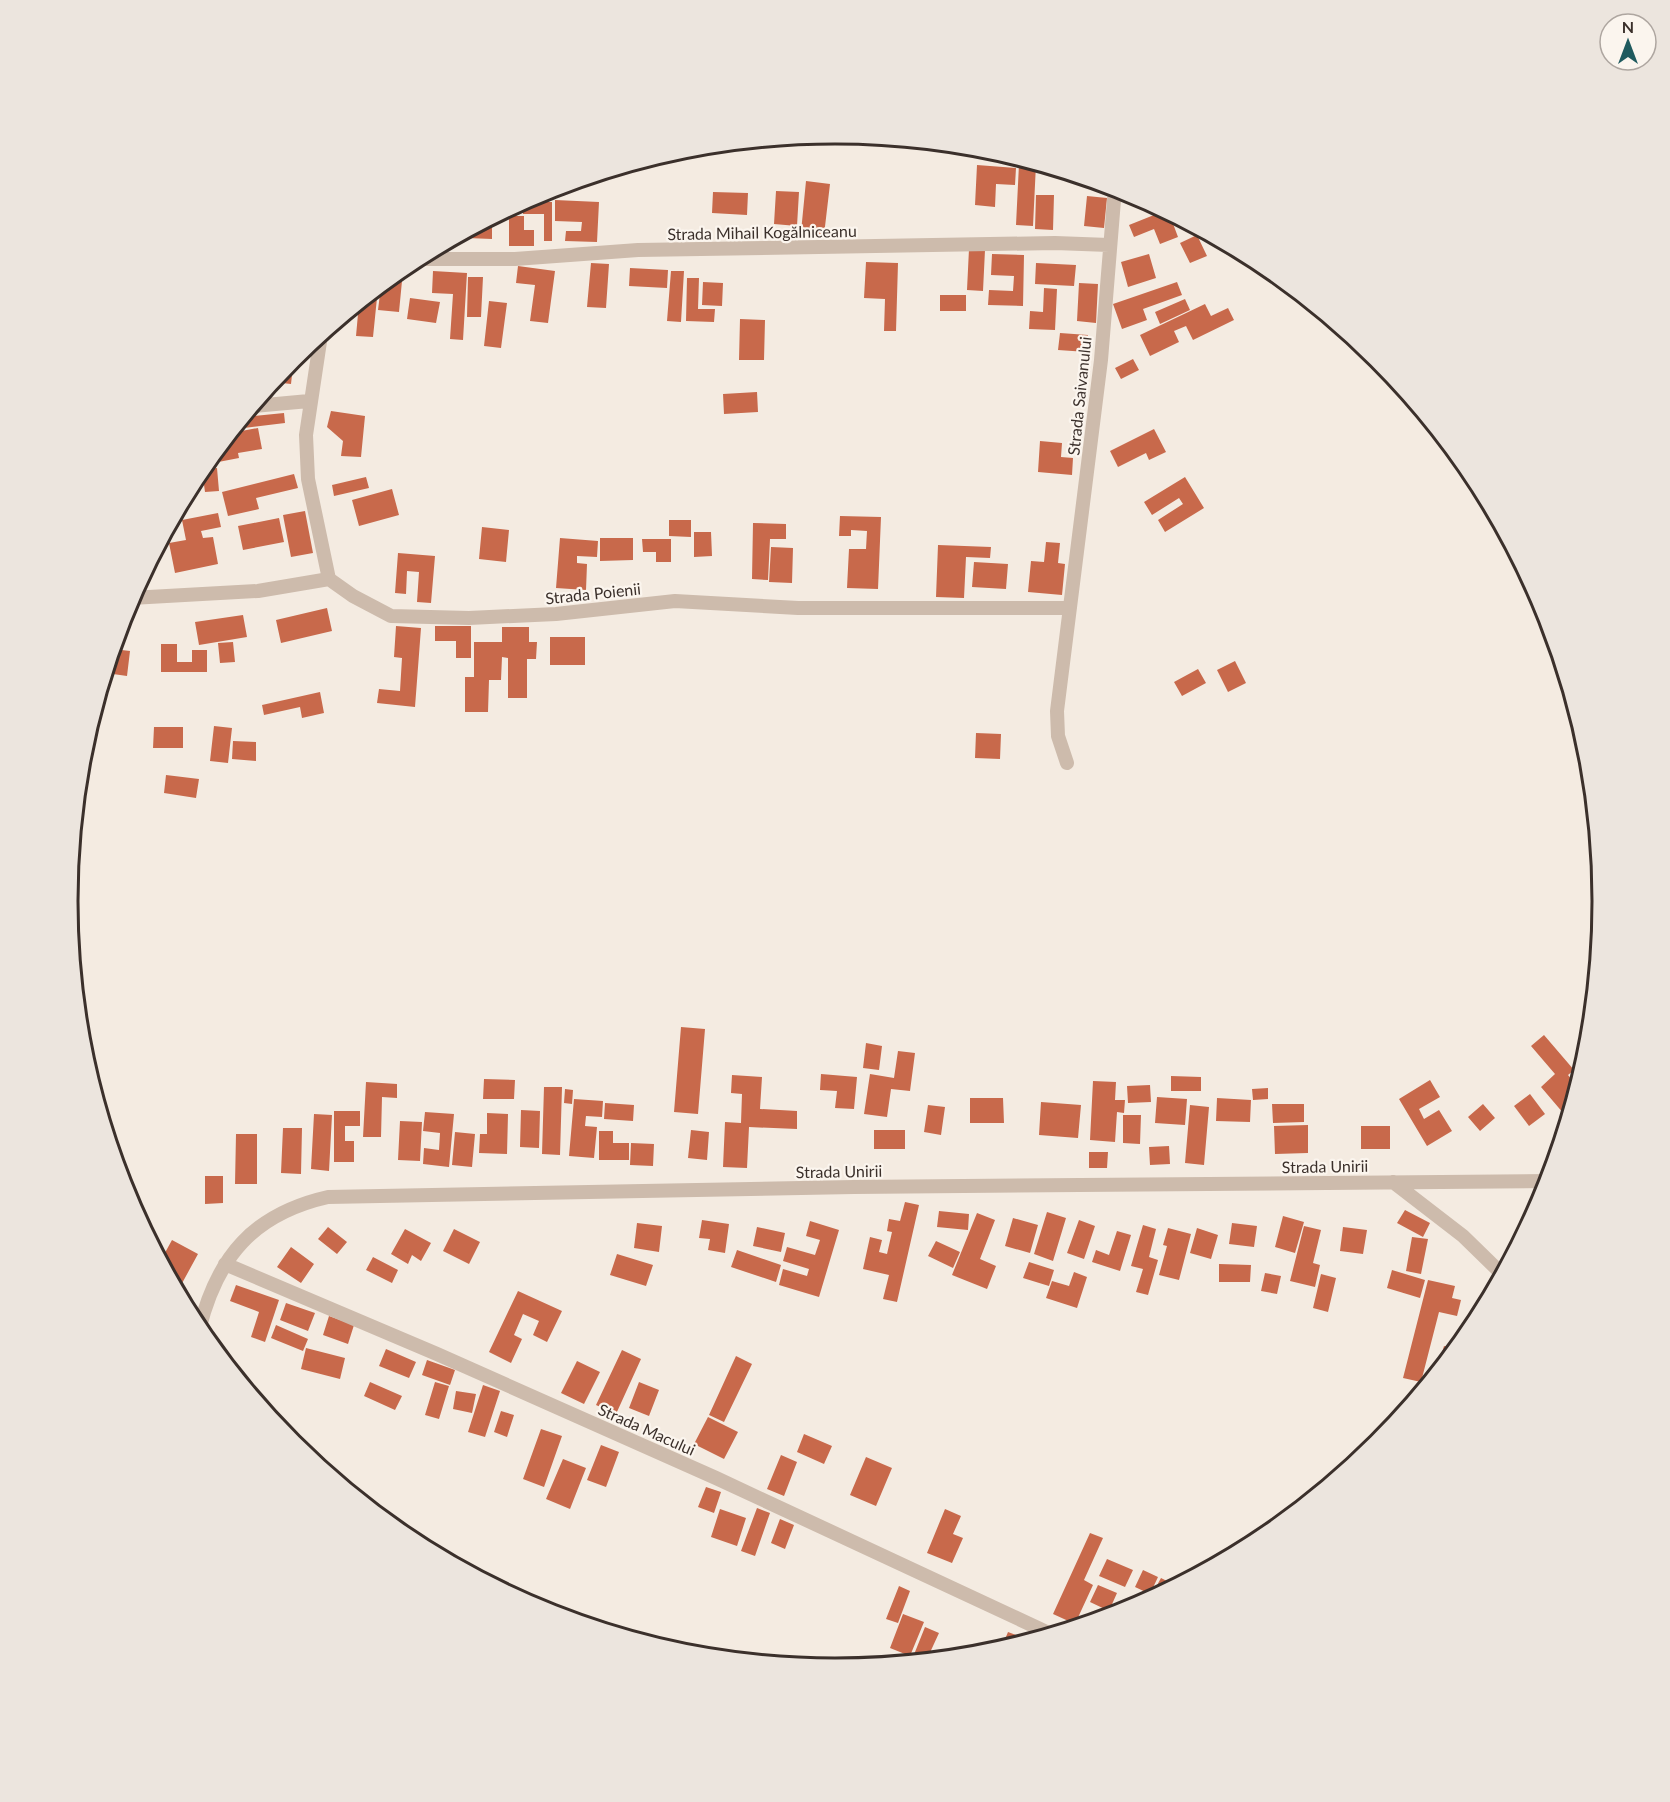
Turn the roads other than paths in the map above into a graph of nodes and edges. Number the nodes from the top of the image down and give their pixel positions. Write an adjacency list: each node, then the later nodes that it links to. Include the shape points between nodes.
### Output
1 (1113, 197): 2 (street, Strada Saivanului)
2 (1109, 245): 3 (street, Strada Mihail Kogălniceanu, via 638,250 515,259); 9 (street, Strada Saivanului, via 1101,360)
3 (435, 259)
4 (319, 349): 5 (street)
5 (309, 400): 6 (street); 7 (street, via 308,479)
6 (264, 405)
7 (329, 579): 8 (street, via 258,591); 9 (street, Strada Poienii, via 391,616 469,618 675,602 798,608)
8 (142, 597)
9 (1070, 608): 10 (street, Strada Saivanului, via 1057,711 1058,736)
10 (1067, 763)
11 (1538, 1181): 12 (street, Strada Unirii)
12 (1393, 1182): 13 (street, Strada Unirii, via 345,1195 303,1203 263,1223); 14 (street, via 1463,1236)
13 (225, 1264): 15 (street, Strada Unirii); 16 (street, Strada Macului, via 716,1478)
14 (1497, 1269)
15 (203, 1317)
16 (1041, 1629)

